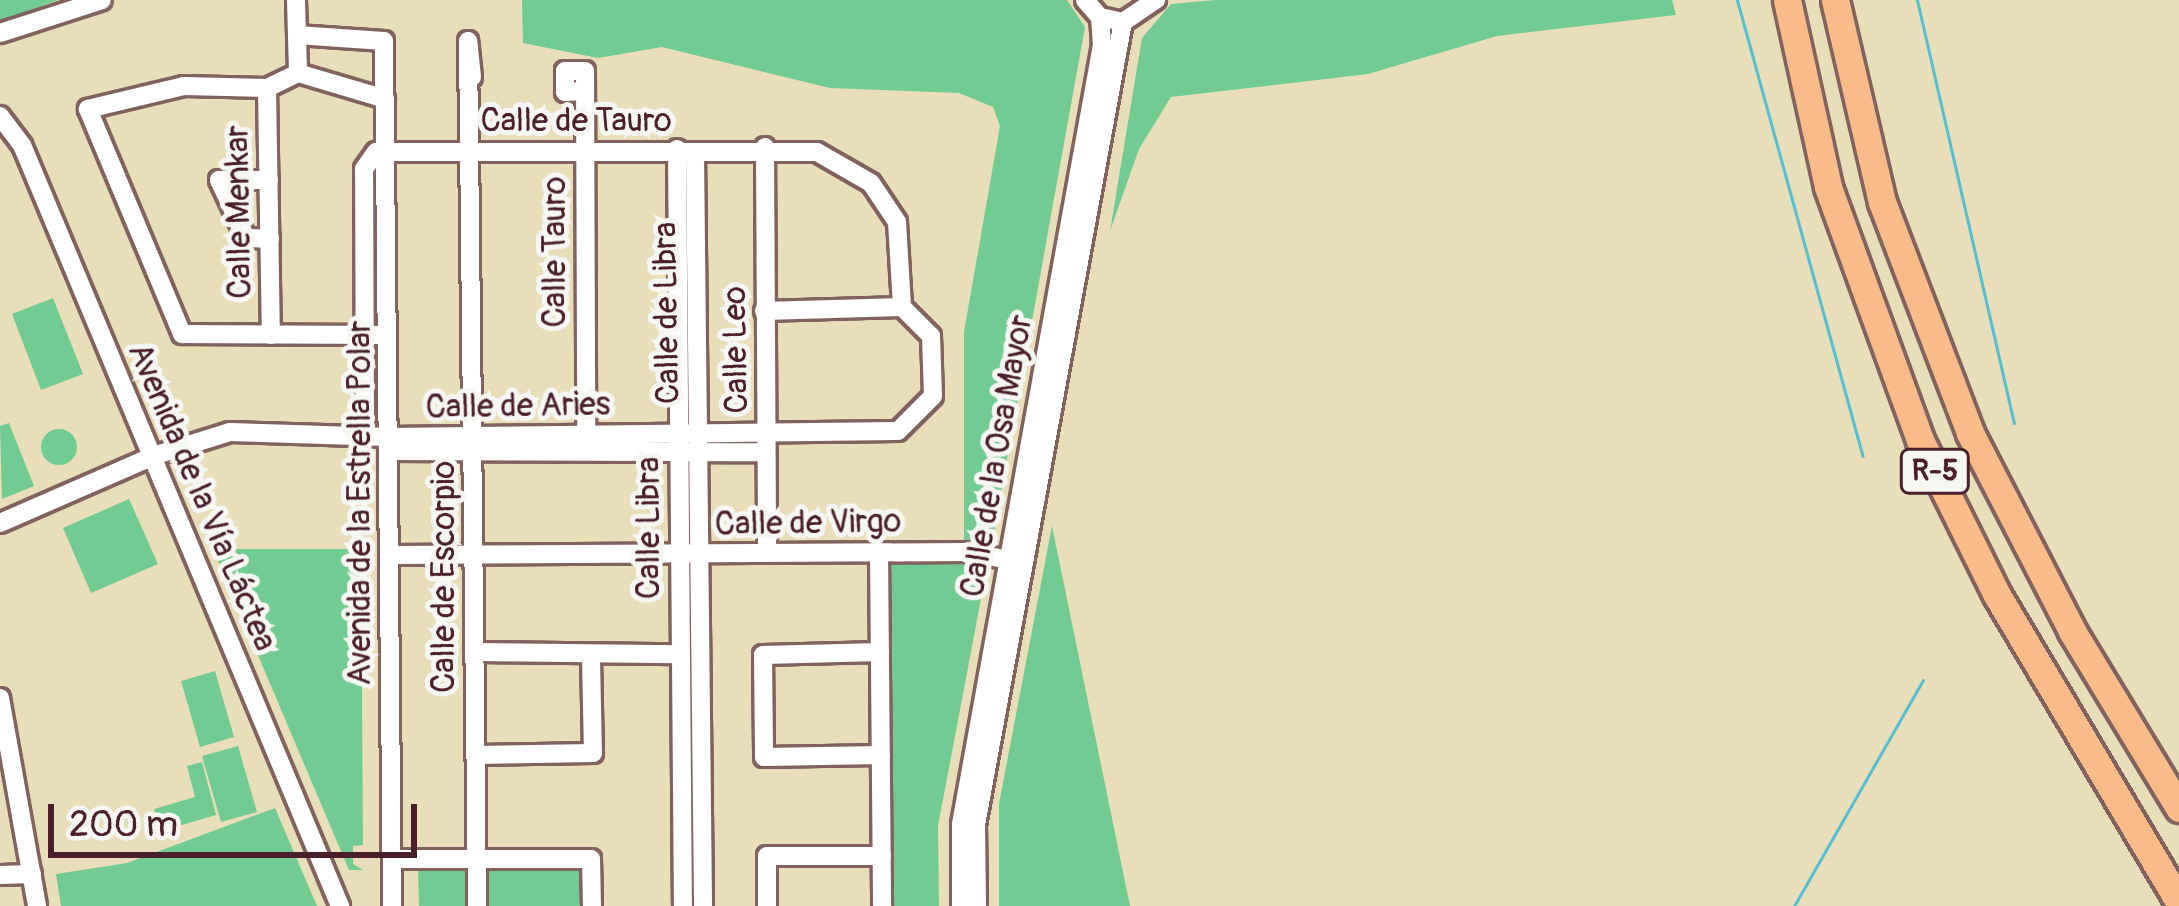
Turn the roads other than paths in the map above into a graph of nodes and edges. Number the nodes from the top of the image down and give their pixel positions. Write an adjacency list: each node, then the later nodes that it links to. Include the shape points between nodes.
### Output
1 (102, 0): 9 (street)
2 (296, 0): 10 (street)
3 (1085, 0): 7 (street)
4 (1156, 0): 8 (street)
5 (1786, 0): 57 (highway, R-5, via 1828,187 1920,440 1997,595)
6 (1834, 0): 51 (highway, R-5, via 1882,202 1970,434 2072,631)
7 (1100, 17): 8 (street); 43 (street, Calle de la Osa Mayor, via 1102,45)
8 (1124, 22): 68 (street, Calle de la Osa Mayor, via 976,825)
9 (0, 33)
10 (297, 35): 11 (street); 15 (street, Avenida de la Estrella Polar, via 384,40)
11 (298, 73): 14 (street); 15 (street)
12 (472, 77): 19 (street, Calle de Escorpio)
13 (585, 81): 18 (street, Calle Tauro)
14 (267, 88): 22 (street, Calle Menkar); 26 (street, via 184,86 88,109 182,334)
15 (385, 99): 21 (street, Avenida de la Estrella Polar)
16 (0, 116): 35 (street, Avenida de la Vía Láctea, via 22,145)
17 (764, 147): 20 (street, Calle de Tauro); 24 (street, via 835,158 871,183 897,222); 25 (street, Calle Leo)
18 (585, 150): 19 (street, Calle de Tauro); 20 (street, Calle de Tauro); 30 (street, Calle Tauro)
19 (471, 151): 21 (street, Calle de Tauro); 34 (street, Calle de Escorpio)
20 (686, 151): 31 (street, Calle Libra)
21 (386, 152): 27 (street, via 364,164); 28 (street, Avenida de la Estrella Polar)
22 (269, 180): 23 (street, Calle Menkar); 23 (street, via 219,180 246,238)
23 (270, 239): 26 (street, Calle Menkar)
24 (902, 307): 25 (street); 32 (street, Calle de Aries, via 931,336 933,396 898,430)
25 (764, 310): 32 (street, Calle Leo)
26 (272, 335): 27 (street)
27 (365, 335): 28 (street); 29 (street)
28 (388, 335): 33 (street, Avenida de la Estrella Polar)
29 (365, 433): 33 (street, Calle de Aries); 35 (street, Calle de Aries, via 230,431)
30 (586, 434): 31 (street, Calle de Aries); 34 (street, Calle de Aries)
31 (689, 443): 32 (street, Calle de Aries); 34 (street, Calle de Aries); 40 (street, Calle Libra); 41 (street, Calle de Libra)
32 (767, 443): 38 (street, Calle Leo)
33 (388, 444): 34 (street, Calle de Aries); 39 (street, Avenida de la Estrella Polar)
34 (473, 444): 42 (street, Calle de Escorpio)
35 (153, 455): 36 (street, Calle de Aries); 59 (street, Avenida de la Vía Láctea)
36 (0, 523)
37 (879, 551): 38 (street, Calle de Virgo); 43 (street, Calle de Virgo); 45 (street)
38 (767, 552): 41 (street, Calle de Virgo)
39 (391, 554): 42 (street, Calle de Virgo); 53 (street, Avenida de la Estrella Polar)
40 (679, 554): 41 (street, Calle de Virgo); 42 (street, Calle de Virgo); 47 (street, Calle Libra)
41 (700, 554): 64 (street, Calle de Libra)
42 (473, 555): 44 (street, Calle de Escorpio)
43 (1009, 560): 67 (street, Calle de la Osa Mayor, via 961,824)
44 (475, 652): 46 (street); 49 (street, Calle de Escorpio)
45 (880, 652): 50 (street); 50 (street, via 763,655 764,757)
46 (591, 654): 47 (street); 49 (street, via 592,753)
47 (680, 654): 63 (street, Calle Libra)
48 (0, 698): 55 (street)
49 (476, 755): 54 (street, Calle de Escorpio)
50 (881, 755): 52 (street)
51 (2179, 808)
52 (882, 856): 65 (street, via 767,856); 66 (street)
53 (392, 859): 54 (street); 60 (street, Avenida de la Estrella Polar)
54 (476, 860): 61 (street, Calle de Escorpio); 62 (street, via 591,859)
55 (32, 874): 56 (street); 58 (street)
56 (0, 875)
57 (2179, 901)
58 (37, 906)
59 (340, 906)
60 (392, 906)
61 (477, 906)
62 (592, 906)
63 (682, 906)
64 (704, 906)
65 (767, 906)
66 (882, 906)
67 (962, 906)
68 (977, 906)

